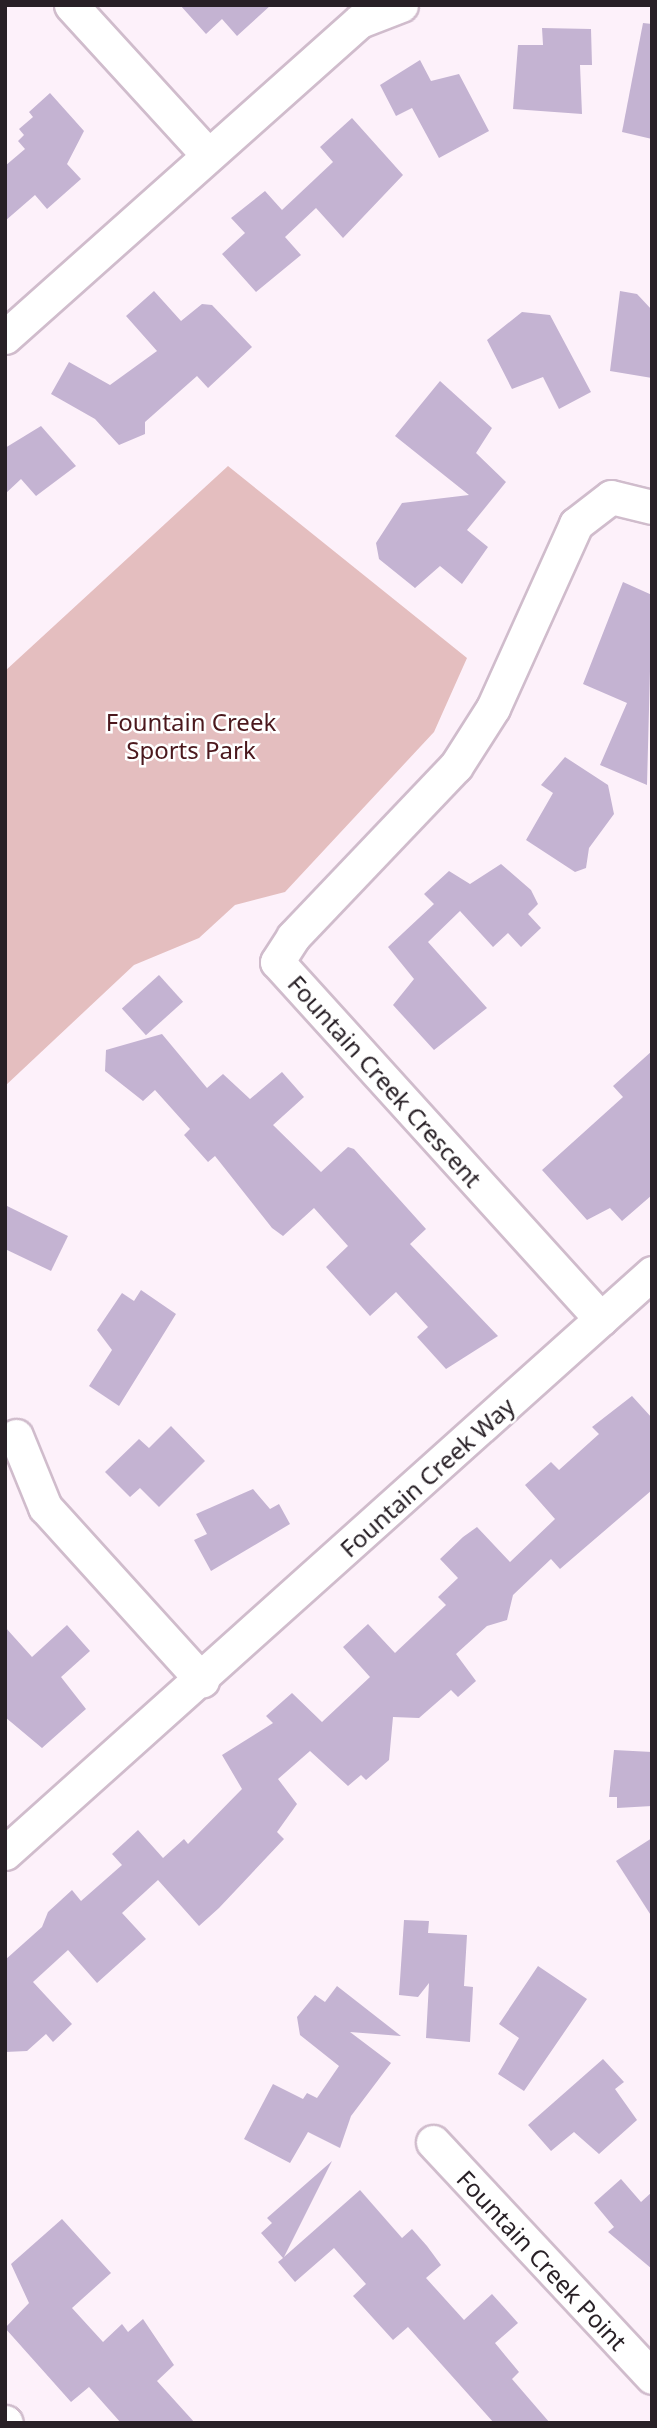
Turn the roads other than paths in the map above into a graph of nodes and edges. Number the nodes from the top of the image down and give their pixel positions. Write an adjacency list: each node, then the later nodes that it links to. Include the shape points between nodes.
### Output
1 (71, 5): 3 (street)
2 (401, 5): 3 (street, via 360,22)
3 (206, 153): 4 (street)
4 (5, 337)
5 (652, 507): 7 (street, Fountain Creek Crescent, via 611,497 576,524 493,708 456,765 293,937 277,962)
6 (652, 1273): 7 (street, Fountain Creek Way)
7 (601, 1319): 9 (street, Fountain Creek Way)
8 (16, 1436): 9 (street, via 45,1507)
9 (202, 1680): 10 (street, Fountain Creek Way)
10 (5, 1853)
11 (433, 2142): 12 (street, Fountain Creek Point)
12 (652, 2377)

